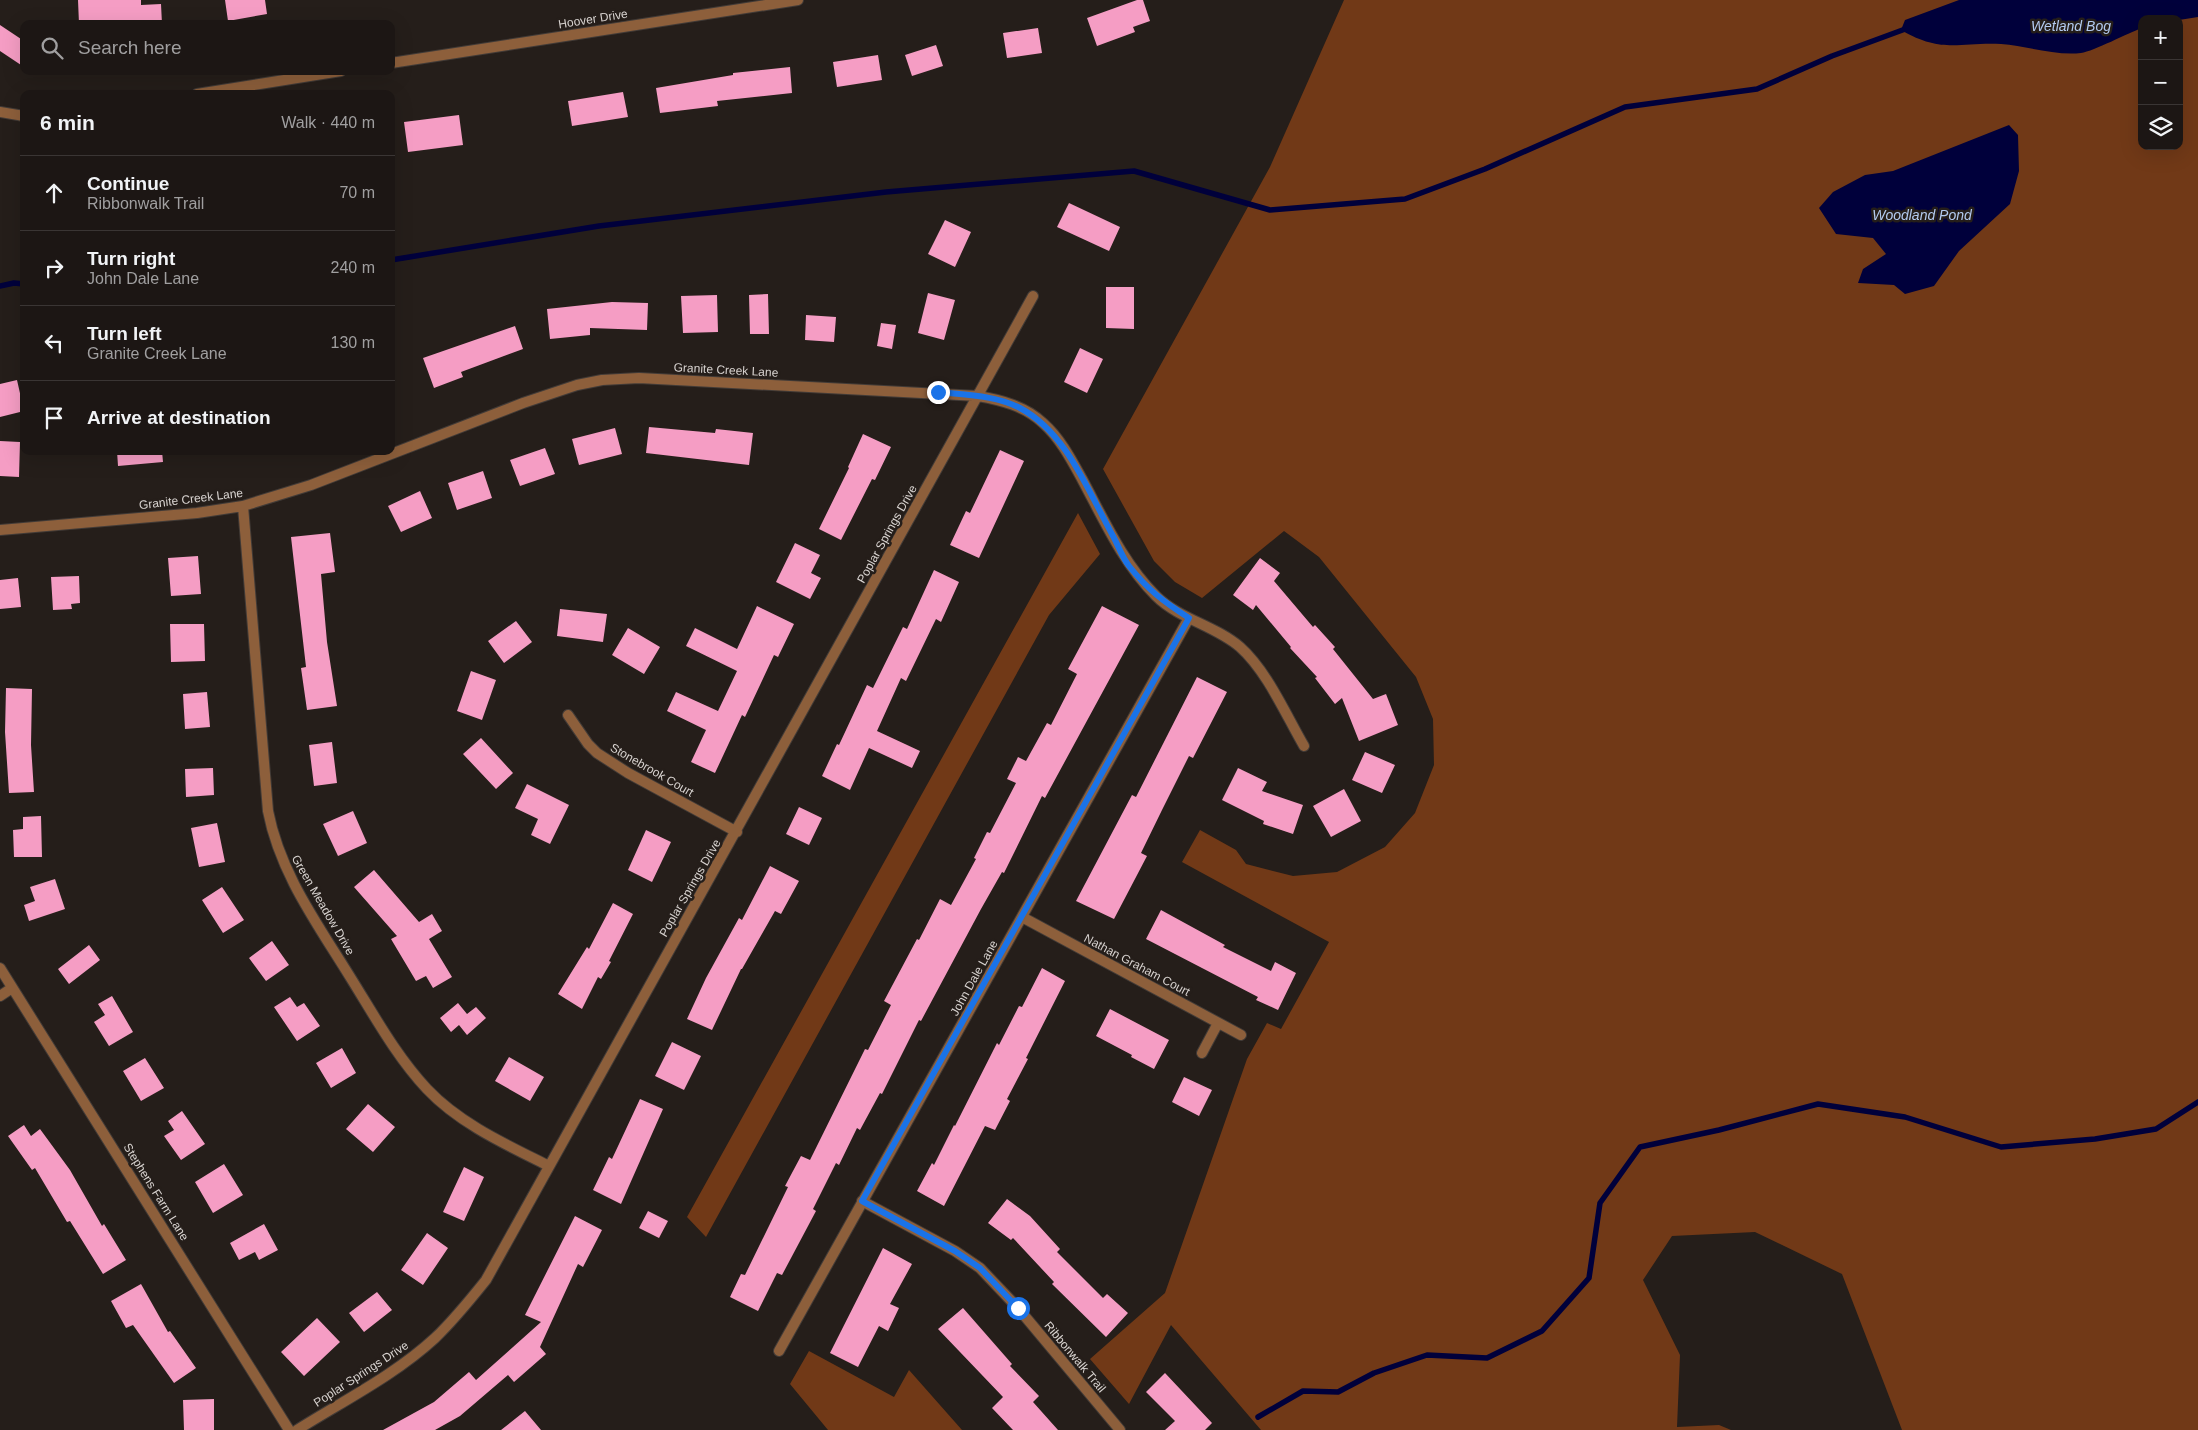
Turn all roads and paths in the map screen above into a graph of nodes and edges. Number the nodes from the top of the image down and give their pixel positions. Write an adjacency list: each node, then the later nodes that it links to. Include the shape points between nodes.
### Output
1 (798, 0): 2 (street, Hoover Drive)
2 (395, 63)
3 (316, 75): 4 (street)
4 (222, 90)
5 (0, 112): 6 (street)
6 (20, 115)
7 (1033, 296): 8 (street, Poplar Springs Drive)
8 (978, 396): 9 (street, Granite Creek Lane, via 639,378 602,380 523,403); 13 (street, Granite Creek Lane, via 1002,400 1020,408 1053,433 1068,454 1128,565 1158,598); 16 (street, Poplar Springs Drive)
9 (395, 453)
10 (389, 455): 11 (street, Granite Creek Lane, via 311,485)
11 (243, 506): 12 (street, Granite Creek Lane); 24 (street, Green Meadow Drive, via 268,811 277,849 291,879 382,1026 428,1090 491,1136)
12 (0, 530)
13 (1189, 618): 15 (street, Granite Creek Lane, via 1240,648 1260,671); 17 (street, John Dale Lane)
14 (568, 715): 16 (street, Stonebrook Court, via 597,753)
15 (1304, 746)
16 (736, 832): 24 (street, Poplar Springs Drive)
17 (1022, 917): 21 (street, Nathan Graham Court); 25 (street, John Dale Lane)
18 (0, 968): 19 (street, Stephens Farm Lane)
19 (12, 988): 20 (street); 27 (street, Stephens Farm Lane)
20 (0, 996)
21 (1218, 1023): 22 (street, Nathan Graham Court); 23 (street)
22 (1240, 1035)
23 (1202, 1053)
24 (549, 1166): 28 (street, Poplar Springs Drive, via 486,1280 464,1308 434,1339 400,1366)
25 (862, 1201): 26 (street, John Dale Lane); 29 (street, Ribbonwalk Trail, via 980,1268 1018,1308)
26 (779, 1351)
27 (289, 1430)
28 (297, 1430)
29 (1120, 1430)

